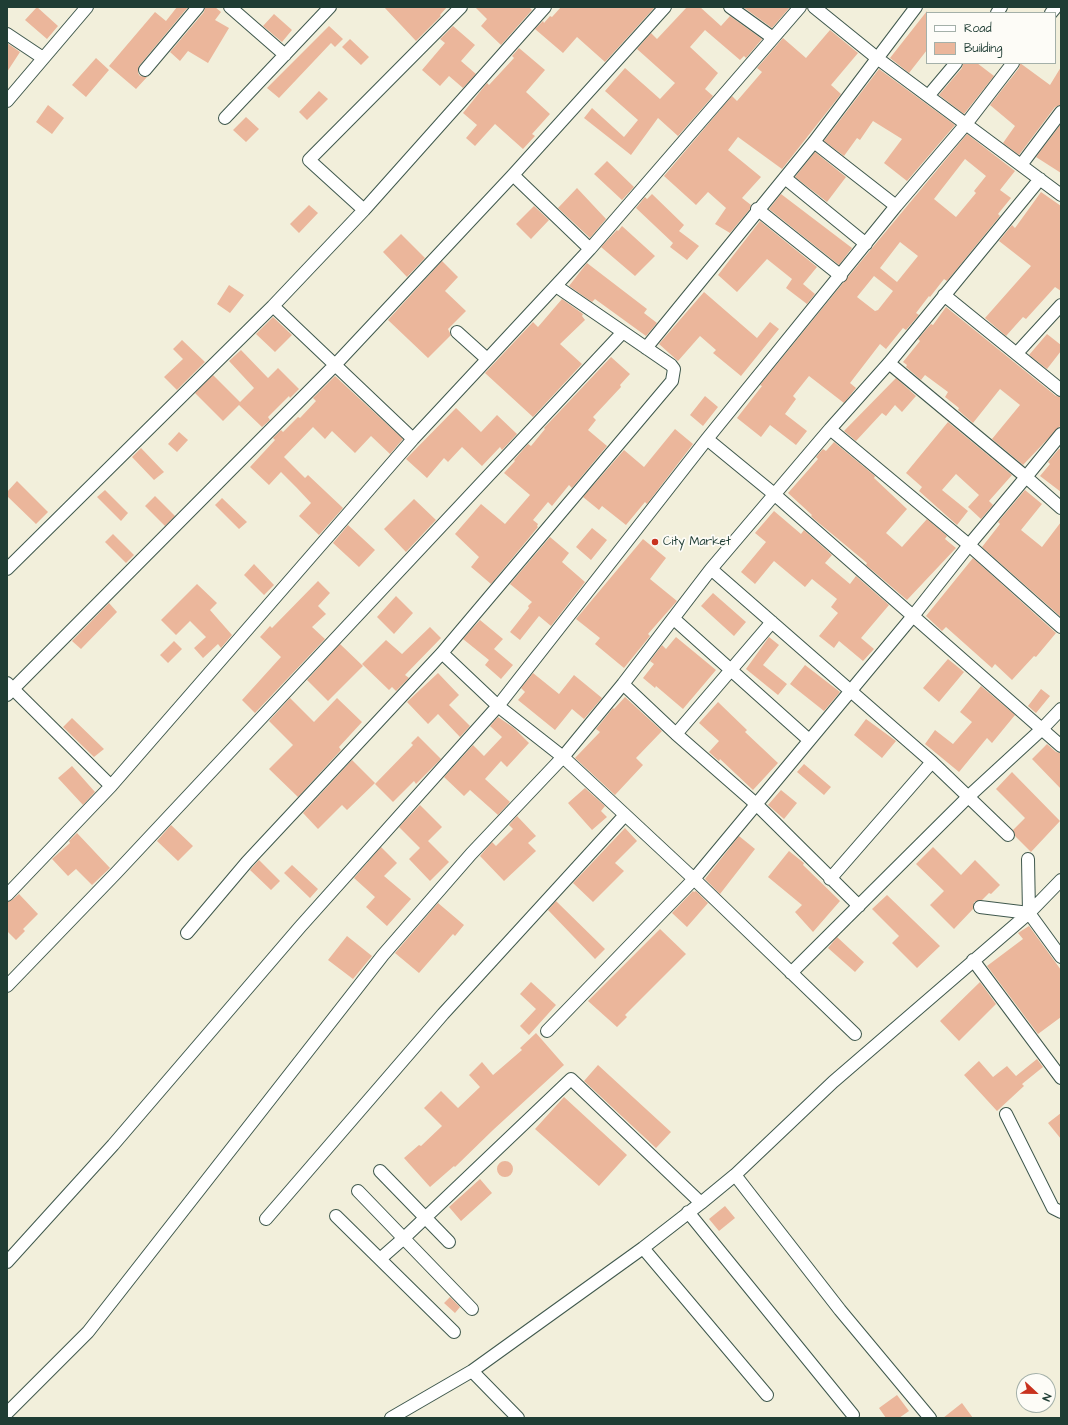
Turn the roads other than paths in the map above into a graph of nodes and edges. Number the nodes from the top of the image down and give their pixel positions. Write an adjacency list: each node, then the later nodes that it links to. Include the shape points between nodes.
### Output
1 (87, 7): 15 (street)
2 (198, 7): 19 (street)
3 (230, 7): 14 (street)
4 (330, 7): 14 (street)
5 (460, 7): 33 (street, via 309,160)
6 (545, 7): 33 (street)
7 (665, 7): 27 (street)
8 (730, 7): 13 (street)
9 (800, 7): 13 (street)
10 (814, 7): 16 (street)
11 (916, 7): 16 (street)
12 (7, 34): 15 (street)
13 (773, 38): 35 (street)
14 (285, 55): 23 (street)
15 (42, 58): 21 (street)
16 (878, 58): 20 (street); 25 (street)
17 (955, 64): 20 (street)
18 (1012, 64): 24 (street)
19 (145, 70)
20 (929, 95): 24 (street)
21 (7, 101)
22 (1061, 112): 26 (street)
23 (225, 118)
24 (966, 124): 26 (street); 31 (street)
25 (814, 142): 28 (street); 31 (street)
26 (1021, 165): 29 (street)
27 (513, 175): 35 (street); 47 (street)
28 (785, 178): 32 (street); 34 (street)
29 (1040, 179): 30 (street); 38 (street)
30 (1061, 195)
31 (896, 206): 34 (street)
32 (758, 209): 36 (street); 43 (street)
33 (364, 210): 40 (street)
34 (866, 244): 36 (street)
35 (590, 249): 37 (street)
36 (841, 276): 52 (street)
37 (556, 286): 42 (street); 45 (street)
38 (944, 295): 44 (street); 46 (street)
39 (1061, 304): 44 (street)
40 (273, 306): 47 (street); 57 (street)
41 (457, 332): 45 (street)
42 (623, 332): 43 (street); 93 (street)
43 (646, 348): 63 (street, via 674,369 672,381 666,390)
44 (1017, 353): 48 (street)
45 (487, 359): 51 (street)
46 (890, 363): 49 (street); 53 (street)
47 (335, 365): 51 (street); 66 (street)
48 (1061, 390)
49 (830, 429): 54 (street); 56 (street)
50 (1061, 434): 53 (street)
51 (413, 439): 76 (street)
52 (707, 439): 54 (street); 68 (street)
53 (1026, 477): 55 (street); 56 (street)
54 (774, 494): 58 (street); 59 (street)
55 (1061, 508)
56 (969, 545): 59 (street); 62 (street)
57 (7, 569)
58 (711, 569): 60 (street); 61 (street)
59 (913, 616): 67 (street); 70 (street)
60 (674, 619): 64 (street); 65 (street)
61 (772, 622): 64 (street); 67 (street)
62 (1061, 627)
63 (442, 653): 68 (street); 89 (street, via 247,862)
64 (732, 671): 71 (street); 72 (street)
65 (623, 684): 71 (street); 74 (street)
66 (9, 689): 76 (street)
67 (851, 690): 72 (street); 75 (street)
68 (498, 706): 74 (street); 111 (street, via 305,921 113,1145)
69 (1061, 709): 70 (street)
70 (1042, 729): 73 (street); 77 (street)
71 (676, 734): 78 (street)
72 (809, 740): 78 (street)
73 (1061, 746)
74 (563, 757): 79 (street); 116 (street, via 471,854 383,955 88,1332)
75 (932, 762): 77 (street); 83 (street)
76 (111, 786): 85 (street)
77 (968, 797): 80 (street); 86 (street)
78 (756, 804): 82 (street); 83 (street)
79 (625, 816): 82 (street); 106 (street, via 443,1014)
80 (1008, 835)
81 (1028, 859): 88 (street)
82 (694, 879): 92 (street); 94 (street)
83 (830, 879): 86 (street)
84 (1061, 880): 88 (street)
85 (7, 895)
86 (859, 906): 92 (street)
87 (980, 908): 88 (street)
88 (1029, 913): 90 (street); 91 (street)
89 (186, 933)
90 (1061, 957)
91 (973, 960): 96 (street); 99 (street, via 832,1082)
92 (792, 973): 95 (street)
93 (7, 986)
94 (547, 1031)
95 (855, 1034)
96 (1061, 1078)
97 (1006, 1114): 103 (street, via 1053,1208)
98 (380, 1171): 105 (street)
99 (735, 1175): 101 (street); 120 (street, via 840,1310)
100 (358, 1191): 107 (street)
101 (701, 1203): 102 (street); 105 (street, via 571,1079)
102 (688, 1212): 109 (street); 117 (street)
103 (1061, 1212)
104 (336, 1216): 110 (street)
105 (426, 1218): 107 (street); 108 (street)
106 (266, 1219)
107 (404, 1238): 110 (street); 112 (street)
108 (449, 1242)
109 (643, 1248): 114 (street); 115 (street)
110 (380, 1259): 113 (street)
111 (7, 1262)
112 (472, 1309)
113 (454, 1332)
114 (472, 1371): 118 (street); 119 (street)
115 (767, 1395)
116 (7, 1413)
117 (853, 1415)
118 (391, 1418)
119 (518, 1418)
120 (930, 1418)

